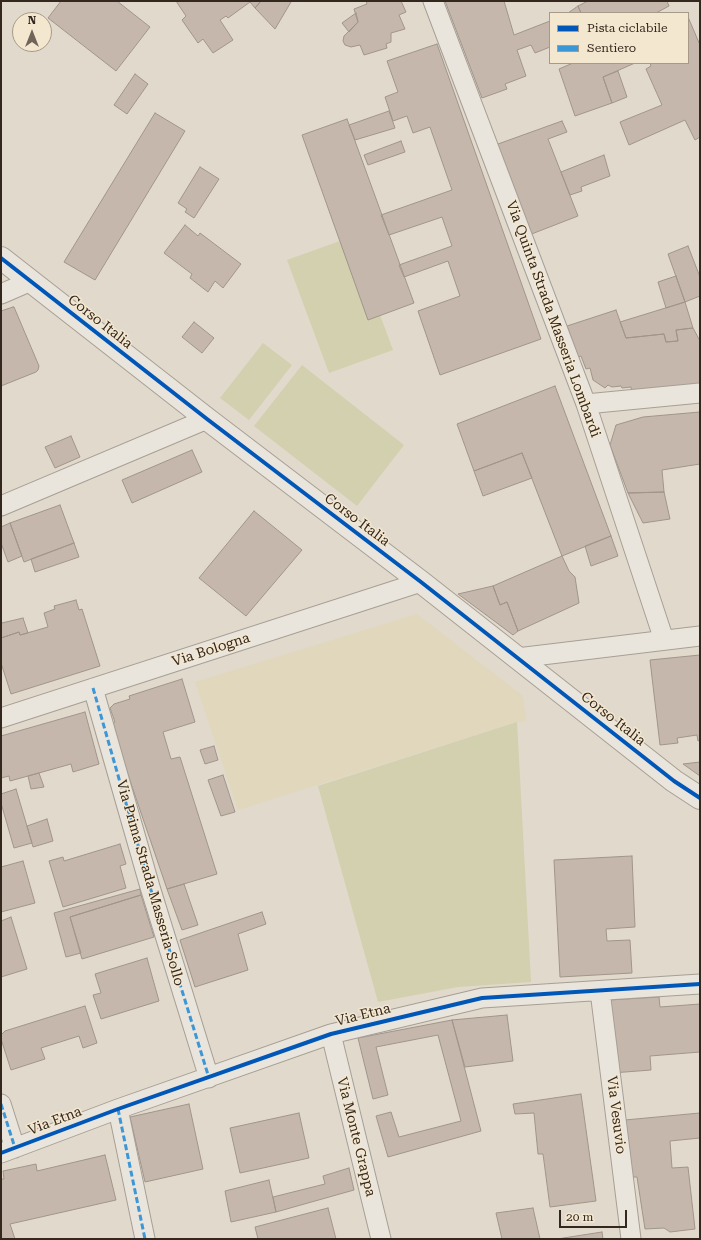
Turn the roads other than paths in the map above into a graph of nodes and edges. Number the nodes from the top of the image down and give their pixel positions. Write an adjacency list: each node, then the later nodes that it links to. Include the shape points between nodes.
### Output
1 (433, 1): 6 (street, Via Quinta Strada Masseria Lombardi)
2 (1, 258): 3 (street, Corso Italia)
3 (31, 282): 4 (street); 7 (street, Corso Italia)
4 (1, 294)
5 (700, 393): 6 (street)
6 (586, 404): 11 (street, Via Quinta Strada Masseria Lombardi)
7 (207, 419): 8 (street); 9 (street, Corso Italia)
8 (1, 506)
9 (421, 582): 12 (street, Corso Italia); 13 (street, Via Bologna)
10 (700, 636): 11 (street)
11 (664, 640): 12 (street)
12 (517, 658): 15 (street, Corso Italia, via 674,781)
13 (93, 688): 14 (street, Via Bologna); 19 (street, Via Prima Strada Masseria Sollo)
14 (1, 718)
15 (700, 798)
16 (700, 984): 17 (street, Via Etna)
17 (600, 991): 18 (street, Via Etna, via 482,998); 25 (street, Via Vesuvio)
18 (331, 1034): 19 (street, Via Etna); 24 (street, Via Monte Grappa)
19 (208, 1078): 21 (street, Via Etna)
20 (1, 1104): 22 (street)
21 (118, 1109): 22 (street, Via Etna); 23 (street)
22 (8, 1151)
23 (145, 1239)
24 (381, 1239)
25 (631, 1239)

